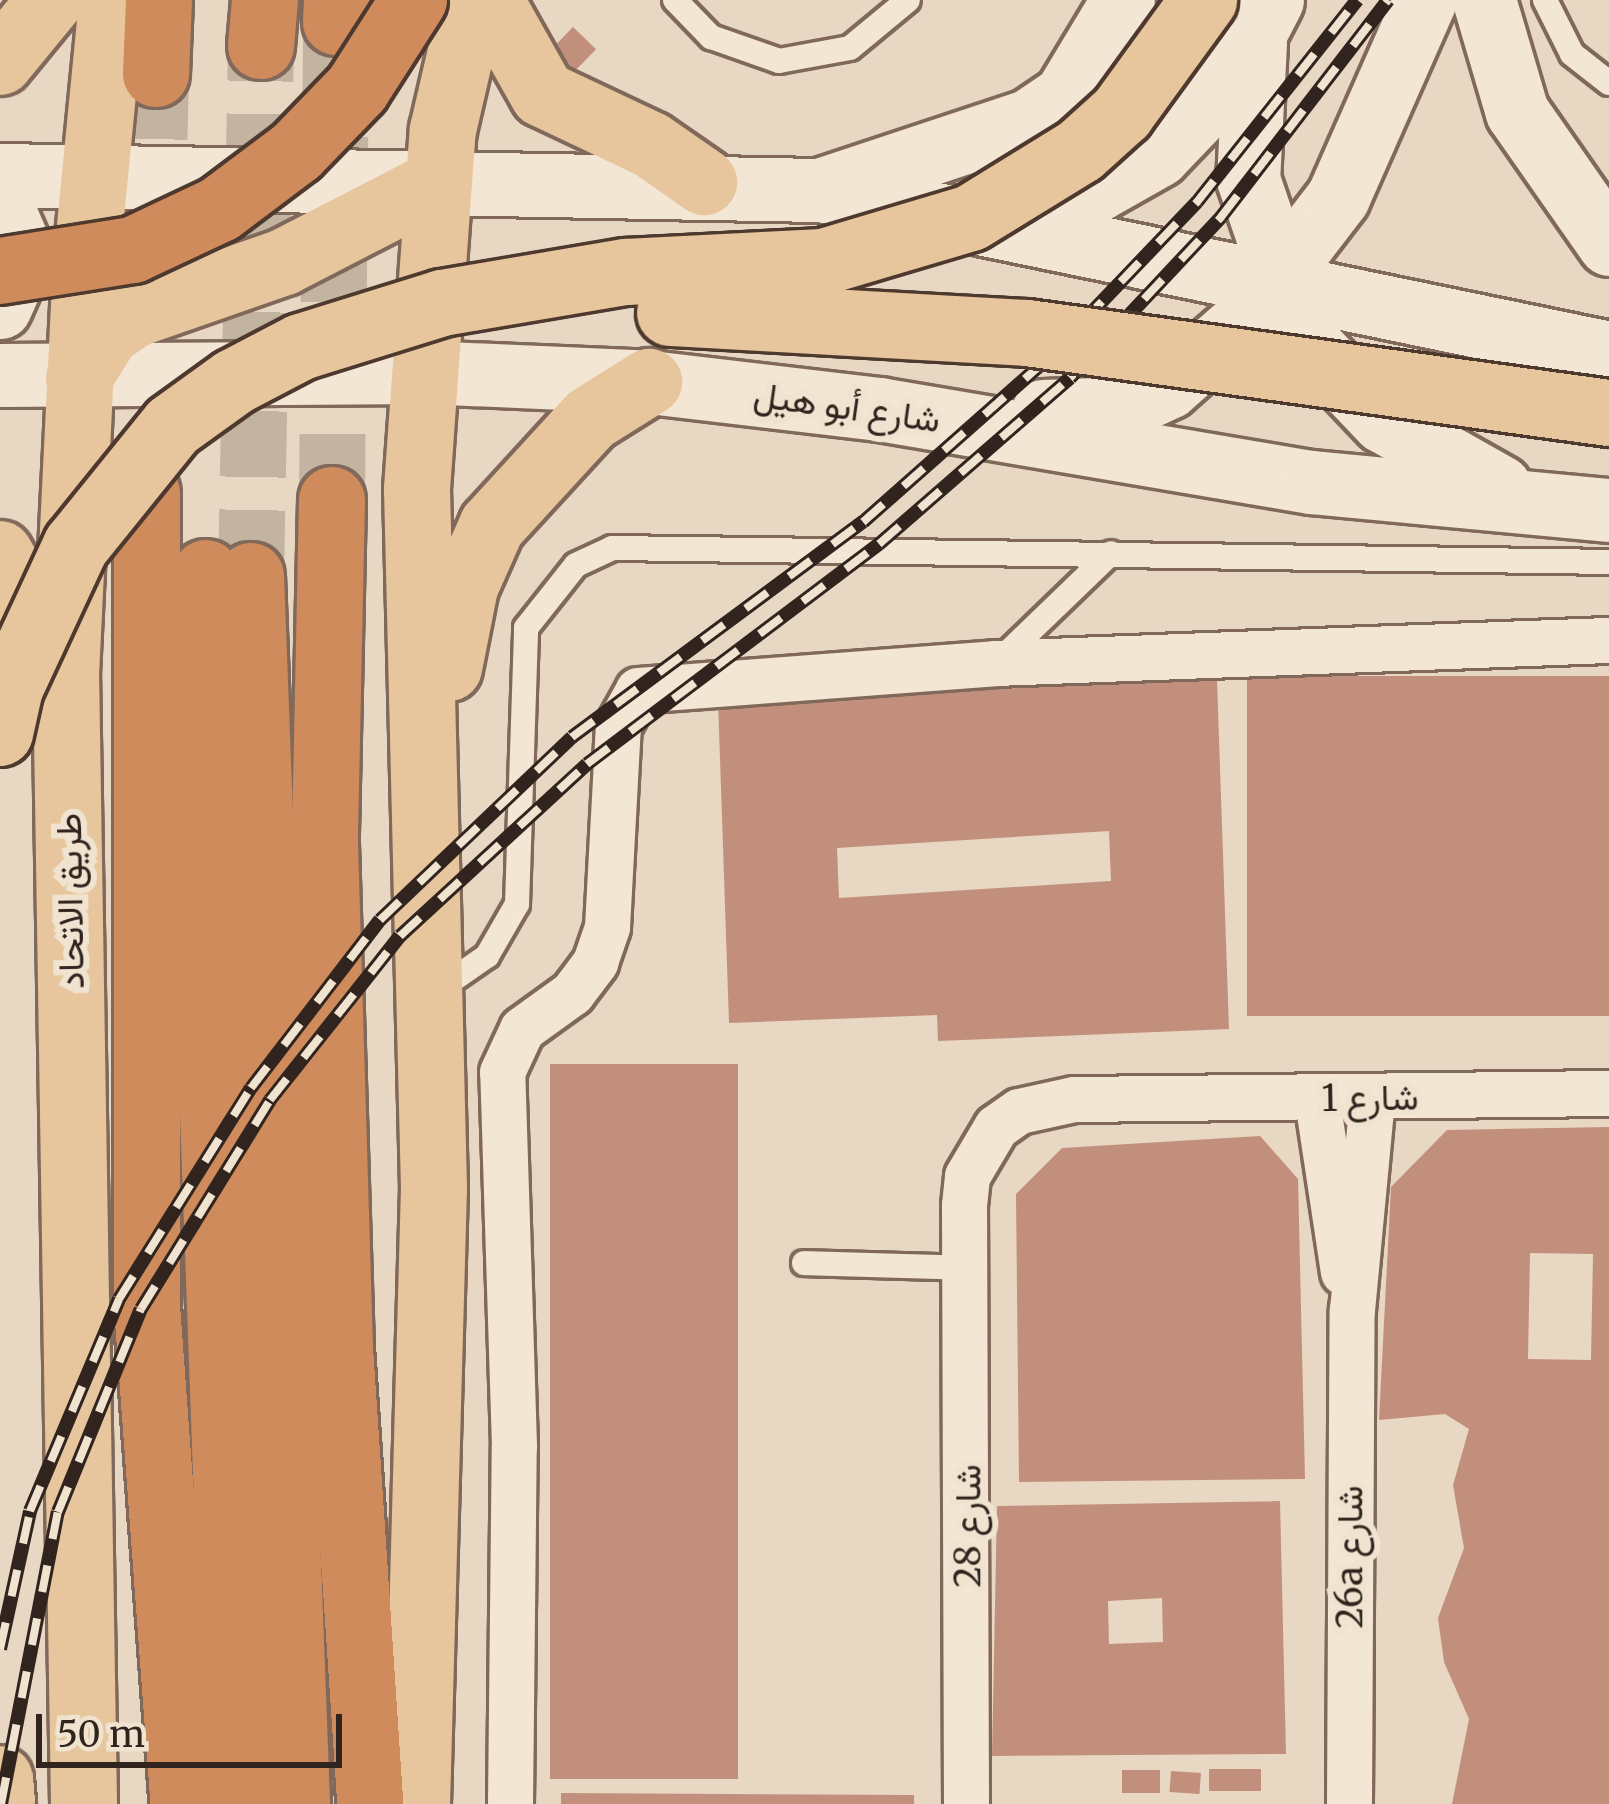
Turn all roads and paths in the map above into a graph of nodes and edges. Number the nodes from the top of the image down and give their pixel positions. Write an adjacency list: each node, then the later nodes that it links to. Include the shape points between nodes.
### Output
1 (51, 0): 15 (main road)
2 (112, 0): 18 (main road, طريق الاتحاد)
3 (159, 0): 16 (highway)
4 (414, 0): 26 (highway, bridge, via 357,89 220,209 133,250)
5 (473, 0): 20 (main road)
6 (490, 0): 21 (main road, via 542,94 651,145)
7 (675, 0): 8 (lane, via 711,37 779,62 850,48)
8 (908, 0)
9 (1204, 0): 29 (main road, bridge, via 1122,113 1080,151 970,218 823,262 626,272)
10 (1425, 0): 27 (main road, via 1338,197)
11 (1484, 0): 25 (main road, via 1517,112)
12 (1545, 0): 17 (lane, via 1572,54)
13 (1264, 21): 24 (main road, via 1158,154 1098,189); 27 (main road, via 1248,179)
14 (1100, 26): 22 (main road, via 1028,121)
15 (0, 62)
16 (156, 74)
17 (1609, 82)
18 (96, 173): 19 (main road); 20 (main road); 28 (main road); 34 (main road, طريق الاتحاد)
19 (0, 175)
20 (439, 182): 21 (main road); 28 (main road); 32 (main road)
21 (704, 182): 22 (main road)
22 (820, 190): 24 (main road)
23 (0, 202): 30 (main road, via 23,254)
24 (992, 224): 27 (main road)
25 (1609, 244)
26 (0, 272)
27 (1277, 281): 31 (main road); 36 (main road, via 1210,353 1123,408); 40 (main road, via 1321,364 1383,421 1496,486)
28 (237, 282): 32 (main road); 34 (main road, via 120,322)
29 (487, 297): 37 (main road, bridge, via 1027,333); 47 (main road, bridge, via 301,346 173,426 76,546 10,688)
30 (0, 307)
31 (1609, 353)
32 (424, 372): 34 (main road, شارع أبو هيل); 35 (main road, شارع أبو هيل); 48 (main road, via 417,489)
33 (0, 375): 34 (main road, شارع أبو هيل)
34 (79, 378): 46 (main road, طريق الاتحاد)
35 (649, 382): 36 (main road, شارع أبو هيل); 48 (main road, via 590,418 535,470 492,526 465,587 450,655)
36 (879, 409): 40 (main road, شارع أبو هيل, via 1312,482)
37 (1609, 413)
38 (147, 493): 59 (highway, via 147,1306)
39 (332, 500): 62 (highway, via 325,867 340,1348)
40 (1590, 508)
41 (1111, 553): 43 (lane); 45 (lane); 49 (lane, via 677,544 612,548 576,566 546,593 518,668 517,904 487,956)
42 (0, 554): 46 (main road)
43 (1609, 562)
44 (1609, 640): 45 (street)
45 (995, 663): 64 (street, via 658,682 624,706 607,927 595,962 572,993 522,1029 502,1072 514,1446)
46 (66, 674): 58 (main road, طريق الاتحاد)
47 (0, 733)
48 (432, 893): 49 (main road)
49 (432, 994): 63 (main road)
50 (1609, 1093): 51 (street, شارع 1)
51 (1372, 1098): 52 (street, شارع 1); 55 (street, 26a شارع)
52 (1317, 1100): 53 (street, شارع 1, via 1132,1104 1055,1118 1012,1142 985,1183); 55 (street, 26a شارع)
53 (969, 1258): 54 (lane); 65 (street, شارع 28)
54 (804, 1262)
55 (1352, 1310): 66 (street, 26a شارع)
56 (0, 1779): 57 (main road)
57 (2, 1804)
58 (84, 1804)
59 (184, 1804)
60 (238, 1804): 61 (highway, via 205,892 228,575)
61 (297, 1804)
62 (370, 1804)
63 (417, 1804)
64 (510, 1804)
65 (966, 1804)
66 (1348, 1804)

